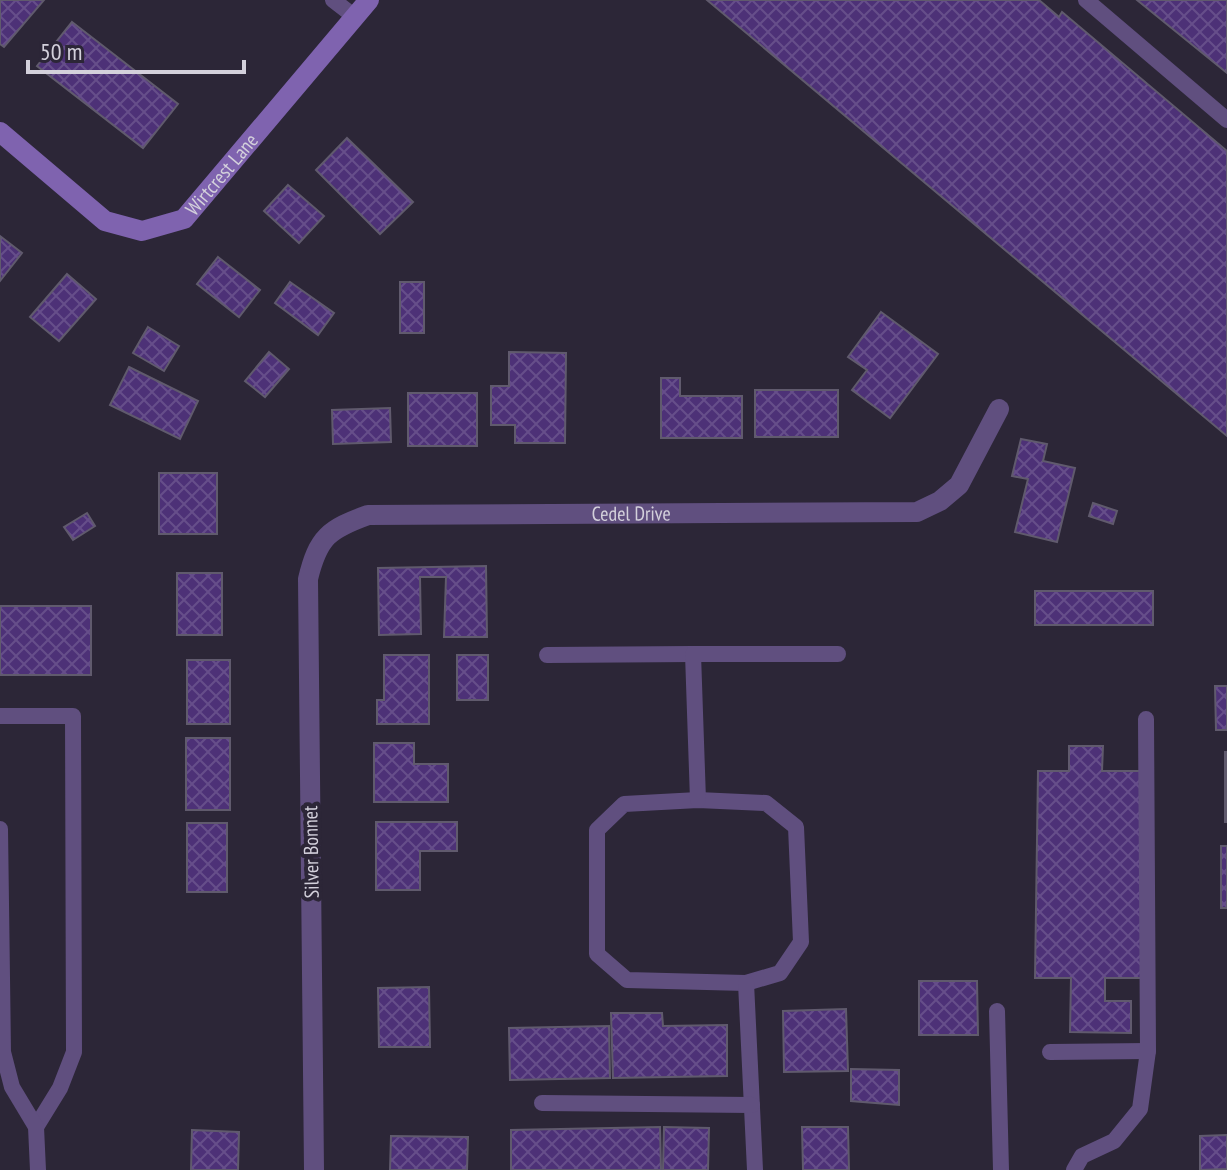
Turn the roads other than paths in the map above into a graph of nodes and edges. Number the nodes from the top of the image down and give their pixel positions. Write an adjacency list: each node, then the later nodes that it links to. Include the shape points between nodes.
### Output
1 (333, 0): 4 (lane)
2 (369, 0): 4 (street, Wirtcrest Lane)
3 (1086, 0): 5 (lane)
4 (355, 17): 6 (street, Wirtcrest Lane, via 184,219 142,231 105,221)
5 (1227, 120)
6 (0, 132)
7 (999, 409): 8 (street, Cedel Drive, via 959,485 917,512 368,515)
8 (324, 537): 24 (street, Silver Bonnet, via 308,579)
9 (693, 654): 10 (lane); 11 (lane); 14 (lane)
10 (838, 654)
11 (547, 655)
12 (0, 716): 22 (lane, via 73,716 74,1052)
13 (1146, 719): 18 (lane)
14 (698, 800): 16 (lane, via 766,803 796,827 801,942 780,973); 16 (lane, via 624,804 597,830 597,954 627,980)
15 (0, 829): 22 (lane, via 3,1052 12,1087)
16 (746, 983): 21 (lane)
17 (997, 1011): 26 (lane)
18 (1148, 1051): 19 (lane); 27 (lane, via 1140,1109 1114,1141 1082,1156)
19 (1050, 1052)
20 (542, 1103): 21 (lane)
21 (752, 1105): 25 (lane)
22 (36, 1127): 23 (lane)
23 (38, 1170)
24 (314, 1170)
25 (755, 1170)
26 (1001, 1170)
27 (1074, 1170)

